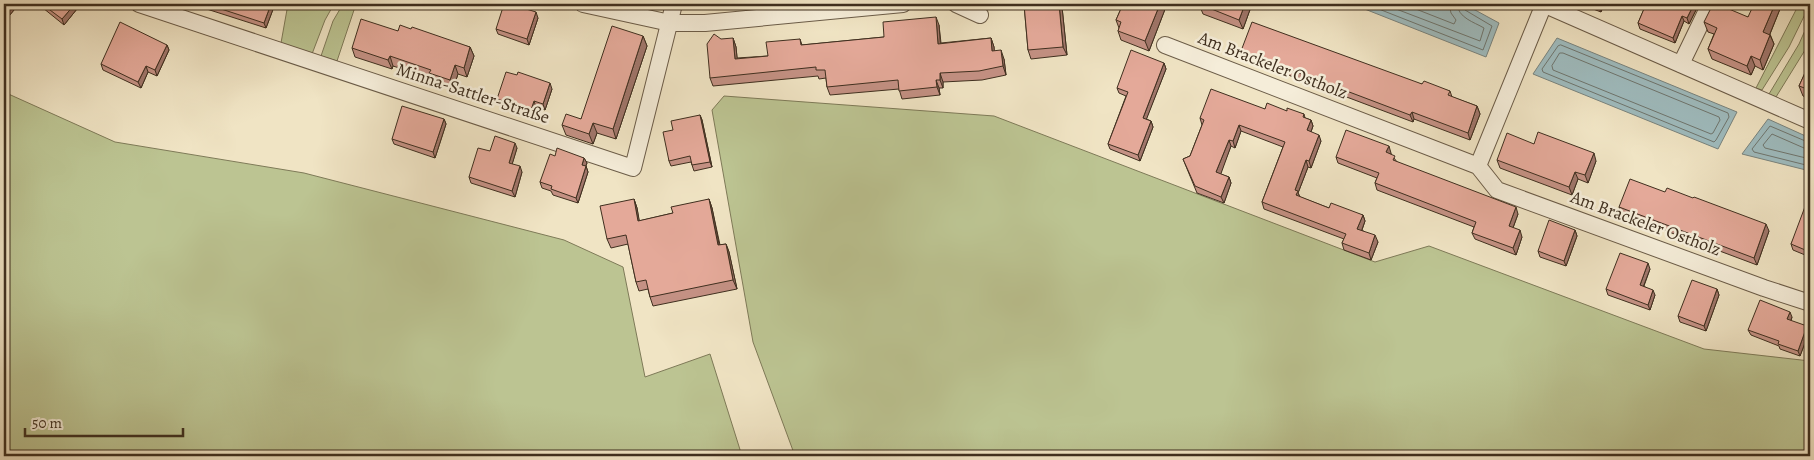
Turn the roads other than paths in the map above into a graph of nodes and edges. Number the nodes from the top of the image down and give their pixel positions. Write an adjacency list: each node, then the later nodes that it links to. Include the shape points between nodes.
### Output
1 (139, 4): 9 (street, Minna-Sattler-Straße, via 633,168)
2 (583, 4): 9 (street)
3 (674, 4): 9 (street, Minna-Sattler-Straße)
4 (903, 4): 9 (street, via 705,24)
5 (956, 4): 8 (street)
6 (1543, 4): 11 (street); 13 (street)
7 (1710, 4): 11 (street)
8 (980, 15)
9 (670, 23)
10 (1165, 45): 13 (street, Am Brackeler Ostholz)
11 (1681, 64): 12 (street)
12 (1810, 121)
13 (1478, 166): 14 (street, Am Brackeler Ostholz, via 1497,190)
14 (1810, 303)

